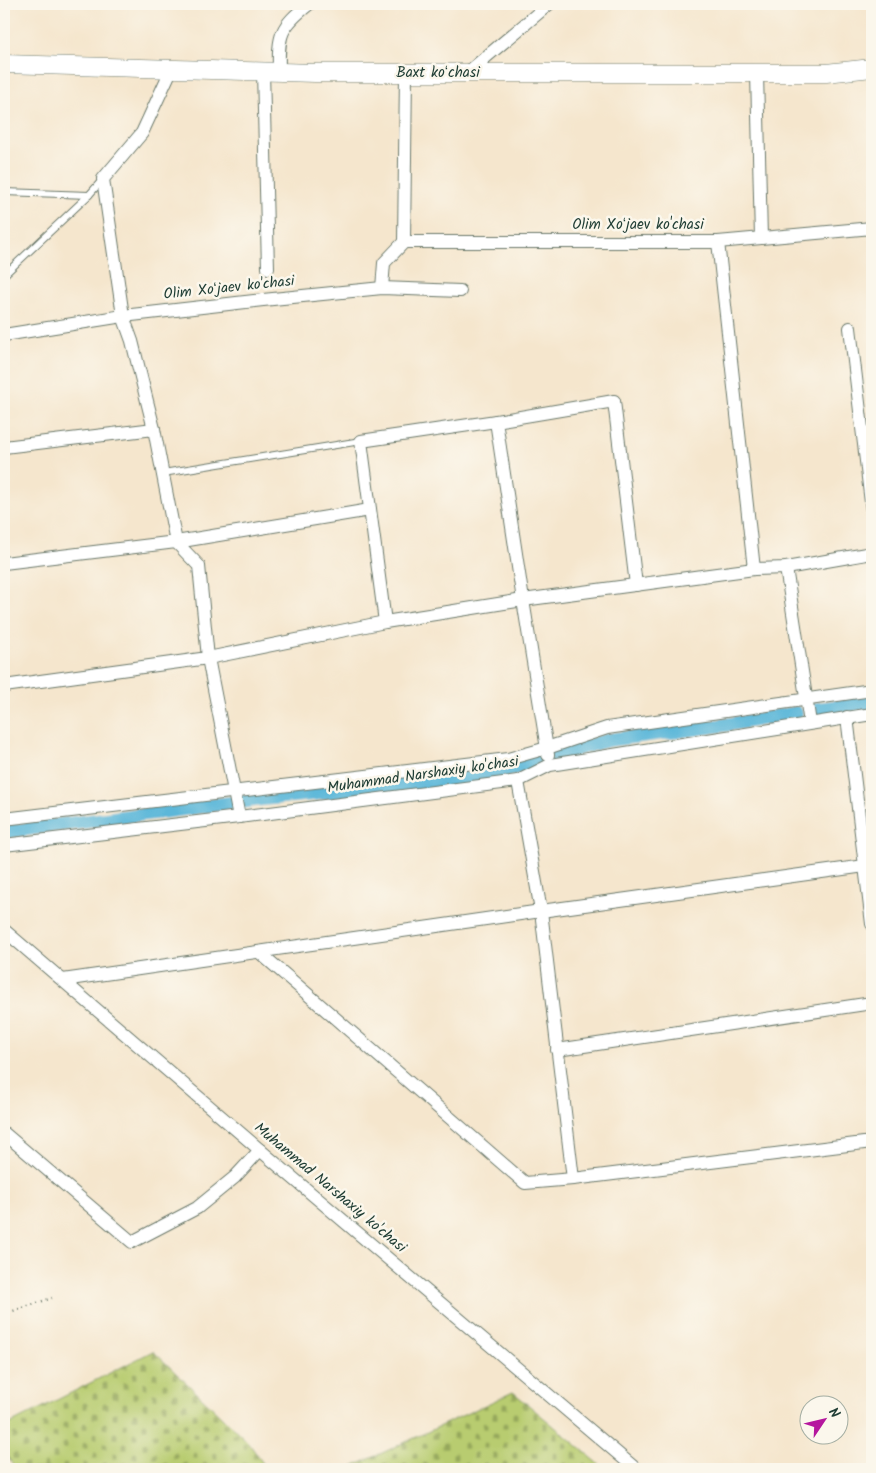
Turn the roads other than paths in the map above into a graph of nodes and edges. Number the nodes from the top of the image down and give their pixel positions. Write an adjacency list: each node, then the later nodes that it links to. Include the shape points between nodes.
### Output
1 (309, 4): 6 (street, via 284,27)
2 (549, 4): 8 (street)
3 (4, 64): 4 (main road, Baxt koʻchasi)
4 (172, 68): 6 (main road, Baxt koʻchasi); 10 (street, via 142,133)
5 (872, 68): 9 (main road, Baxt koʻchasi, via 826,73)
6 (271, 71): 7 (main road, Baxt koʻchasi); 17 (street)
7 (406, 73): 8 (main road, Baxt koʻchasi); 15 (street)
8 (467, 73): 9 (main road, Baxt koʻchasi)
9 (757, 73): 14 (street)
10 (103, 179): 12 (lane); 21 (street)
11 (4, 192): 12 (lane)
12 (89, 195): 18 (lane)
13 (872, 228): 14 (street, Olim Xoʻjaev ko'chasi)
14 (761, 238): 16 (street, Olim Xoʻjaev ko'chasi)
15 (404, 242): 16 (street, Olim Xoʻjaev ko'chasi); 19 (street, via 384,263)
16 (718, 242): 35 (street)
17 (268, 268)
18 (4, 275)
19 (382, 288): 20 (street, Olim Xoʻjaev ko'chasi); 21 (street, Olim Xoʻjaev ko'chasi)
20 (460, 291)
21 (123, 316): 23 (street, Olim Xoʻjaev ko'chasi); 25 (street)
22 (850, 328): 30 (street)
23 (4, 335)
24 (496, 421): 26 (street); 36 (street, via 614,401); 37 (street)
25 (154, 429): 27 (street); 28 (street)
26 (361, 441): 28 (lane); 29 (street)
27 (4, 447)
28 (163, 473): 31 (street)
29 (370, 510): 31 (street); 38 (street)
30 (872, 511)
31 (176, 542): 33 (street); 39 (street, via 199,566)
32 (872, 553): 34 (street)
33 (4, 563)
34 (786, 568): 35 (street); 42 (street)
35 (754, 570): 36 (street)
36 (636, 585): 37 (street)
37 (523, 600): 38 (street); 46 (street)
38 (385, 622): 39 (street)
39 (208, 658): 40 (street); 49 (street)
40 (4, 686)
41 (872, 690): 42 (street)
42 (806, 699): 45 (street); 46 (street, via 607,728)
43 (872, 714): 44 (street, Muhammad Narshaxiy ko'chasi)
44 (847, 717): 45 (street, Muhammad Narshaxiy ko'chasi); 53 (street)
45 (810, 723): 47 (street, Muhammad Narshaxiy ko'chasi)
46 (547, 748): 47 (street); 49 (street, via 508,759)
47 (550, 765): 48 (street, Muhammad Narshaxiy ko'chasi)
48 (518, 781): 50 (street, Muhammad Narshaxiy ko'chasi); 54 (street)
49 (234, 792): 50 (street); 51 (street)
50 (239, 817): 52 (street, Muhammad Narshaxiy ko'chasi)
51 (4, 820)
52 (4, 845)
53 (869, 865): 54 (street); 55 (street)
54 (541, 911): 57 (street); 60 (street)
55 (872, 924)
56 (4, 930): 58 (street, Muhammad Narshaxiy ko'chasi)
57 (259, 952): 58 (street); 64 (street, via 525,1183)
58 (63, 980): 63 (street, Muhammad Narshaxiy ko'chasi)
59 (872, 1003): 60 (street)
60 (558, 1050): 64 (street)
61 (4, 1133): 63 (street, via 132,1242 197,1208 235,1178)
62 (872, 1142): 64 (street)
63 (260, 1150): 65 (street, Muhammad Narshaxiy ko'chasi)
64 (573, 1179)
65 (636, 1469)

